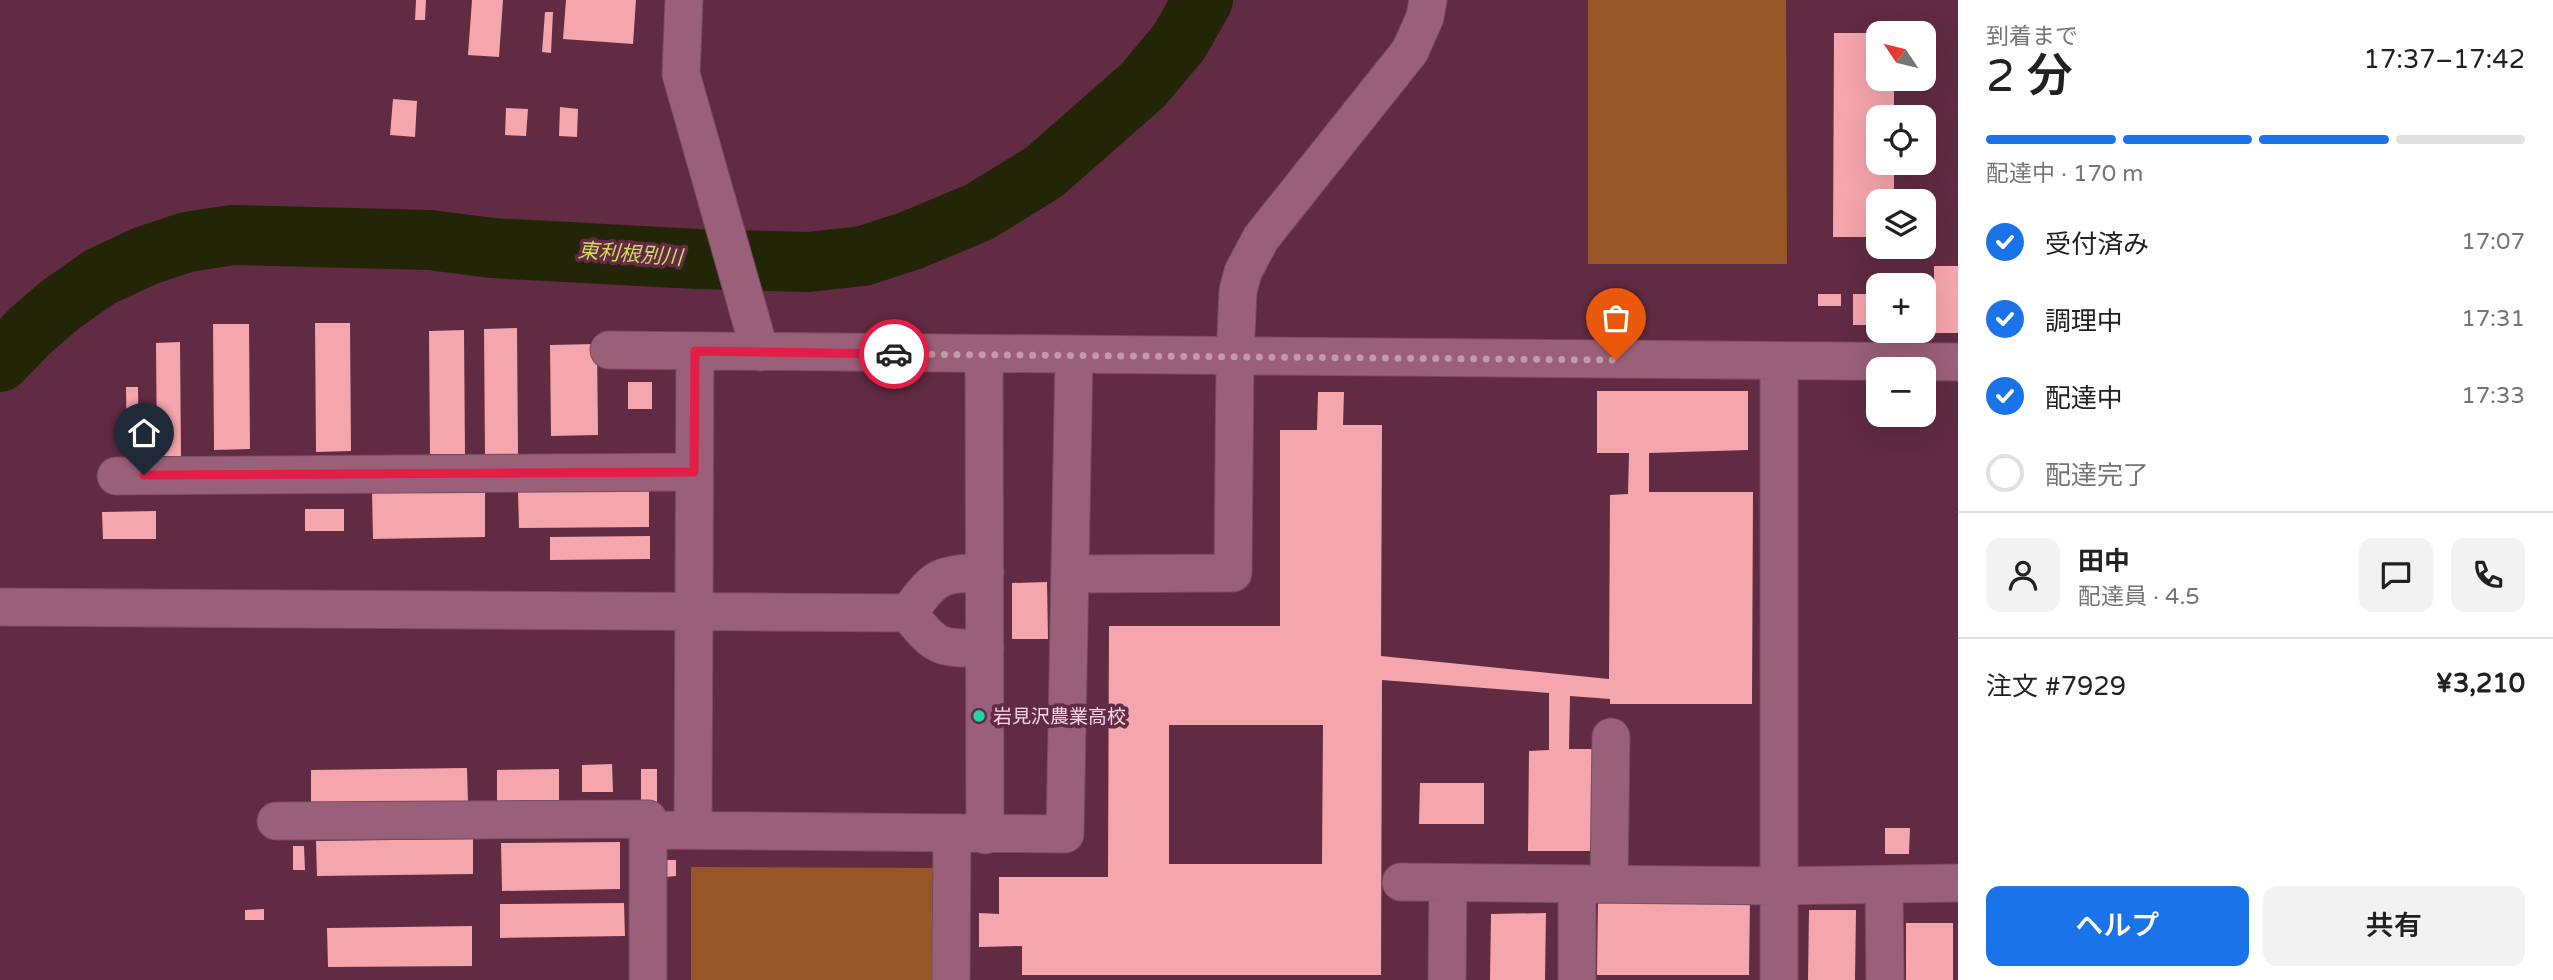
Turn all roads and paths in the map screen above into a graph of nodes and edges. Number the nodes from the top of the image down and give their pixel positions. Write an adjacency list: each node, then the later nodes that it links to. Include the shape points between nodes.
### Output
1 (684, 0): 3 (lane, via 681,74)
2 (1428, 0): 8 (lane, via 1419,33 1405,58 1252,253 1238,291)
3 (755, 335): 5 (lane); 6 (lane)
4 (609, 351): 5 (lane)
5 (695, 351): 11 (lane)
6 (984, 355): 7 (lane); 13 (lane)
7 (1074, 356): 8 (lane); 14 (lane)
8 (1235, 358): 9 (lane); 14 (lane, via 1233,573)
9 (1779, 361): 10 (lane); 29 (lane)
10 (1958, 362)
11 (694, 472): 12 (lane); 16 (lane)
12 (116, 475)
13 (985, 572): 17 (lane, via 937,579); 18 (lane)
14 (1071, 574): 23 (lane, via 1065,834)
15 (0, 607): 16 (lane)
16 (692, 612): 17 (lane); 22 (lane)
17 (908, 613): 18 (lane, via 929,639 943,647)
18 (985, 648): 23 (lane)
19 (1611, 737): 27 (lane)
20 (276, 821): 21 (lane, via 648,819)
21 (647, 830): 22 (lane); 30 (lane)
22 (694, 830): 23 (lane)
23 (968, 835): 31 (lane)
24 (1401, 882): 25 (lane)
25 (1448, 883): 27 (lane); 32 (lane)
26 (1958, 883): 28 (lane)
27 (1593, 884): 29 (lane); 33 (lane)
28 (1884, 885): 29 (lane); 35 (lane)
29 (1779, 886): 34 (lane)
30 (648, 980)
31 (951, 980)
32 (1447, 980)
33 (1577, 980)
34 (1779, 980)
35 (1885, 980)

